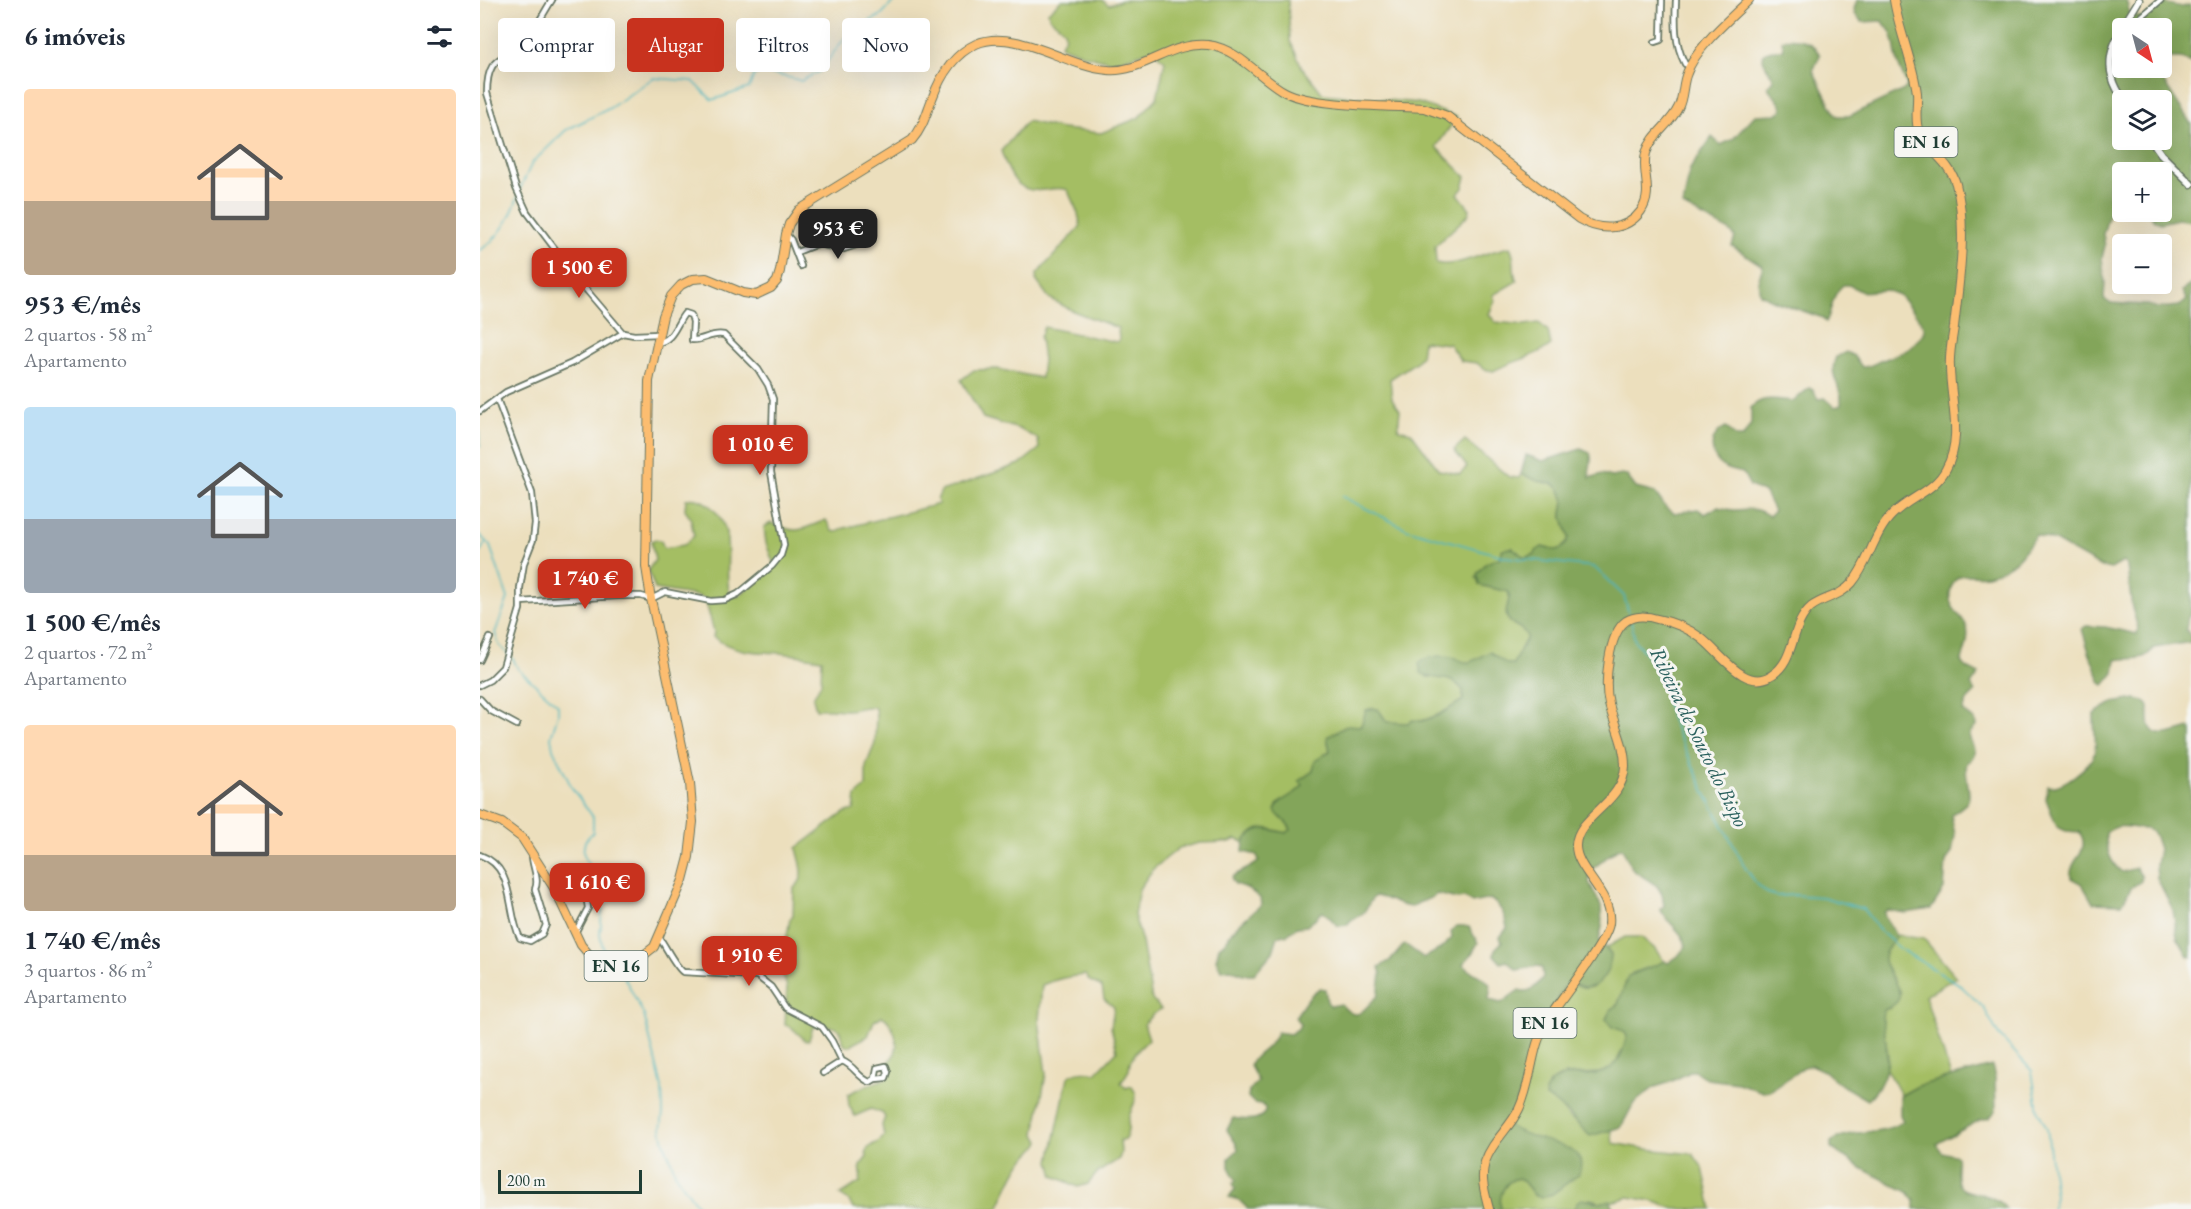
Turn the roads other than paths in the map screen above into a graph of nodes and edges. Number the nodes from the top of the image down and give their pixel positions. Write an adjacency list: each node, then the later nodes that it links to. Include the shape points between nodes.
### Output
1 (552, 0): 22 (street, via 526,39 492,64 487,93 521,200 583,286)
2 (1662, 0): 8 (street)
3 (1676, 0): 9 (street)
4 (1749, 0): 14 (main road, EN 16)
5 (1894, 0): 43 (main road, EN 16, via 1916,90 1918,130 1951,171 1959,196 1960,267 1949,365 1955,443 1950,462 1937,483 1891,516 1850,586 1804,614 1781,668 1769,678 1759,681 1741,674 1702,638 1676,623 1647,616 1625,622 1618,631 1610,655 1607,692 1623,746 1625,772 1615,794 1583,828 1576,844 1579,857 1603,895 1609,923 1601,942 1539,1034 1522,1104 1494,1143 1485,1163 1482,1181)
6 (2139, 0): 10 (street)
7 (2162, 0): 11 (street)
8 (1662, 10): 9 (street); 12 (street, via 1661,40)
9 (1675, 14): 14 (street, via 1678,50)
10 (2129, 18)
11 (2140, 18)
12 (1655, 42)
13 (2112, 56): 15 (street, via 2109,63)
14 (1690, 66): 18 (main road, EN 16, via 1680,106 1645,156 1648,190 1641,210 1629,222 1605,229 1579,219 1436,111 1296,96 1236,57 1207,45 1179,49 1116,71 1071,62 1014,41 989,41 962,53 946,71 921,129 912,140 799,210)
15 (2117, 90)
16 (2158, 150): 17 (street)
17 (2191, 184)
18 (786, 234): 20 (street); 23 (main road, EN 16, via 780,271 771,288 756,295 706,278 693,279 671,296)
19 (872, 240): 20 (street, via 844,249 818,244)
20 (797, 252): 21 (street)
21 (801, 266)
22 (623, 333): 23 (street); 25 (street)
23 (659, 334): 24 (main road, EN 16)
24 (657, 343): 27 (main road, EN 16, via 648,427 646,567); 27 (street, via 666,342 685,314 691,315 692,340 724,335 758,369 768,385 774,409 771,472 784,545 772,566 725,600 665,592)
25 (497, 399): 26 (street); 28 (street, via 532,493 535,523 524,563)
26 (480, 411)
27 (651, 599): 28 (street, via 618,596); 39 (main road, EN 16, via 693,806 689,857)
28 (520, 602): 31 (street, via 503,666)
29 (490, 639): 30 (street)
30 (480, 660)
31 (480, 685)
32 (480, 699): 33 (street, via 491,711)
33 (517, 725)
34 (480, 815): 35 (main road, EN 16, via 515,831)
35 (532, 853): 36 (street, via 538,885 535,889 546,925 542,934 530,941 520,938 515,927 509,887 492,860); 38 (main road, EN 16)
36 (480, 855)
37 (585, 888): 38 (street, via 588,908)
38 (575, 933): 39 (main road, EN 16, via 592,958 613,967 642,958)
39 (659, 937): 40 (street, via 683,972 757,976 771,987 785,1008 822,1027)
40 (842, 1061): 41 (street); 42 (street, via 863,1080)
41 (823, 1073)
42 (875, 1079)
43 (1489, 1209)

